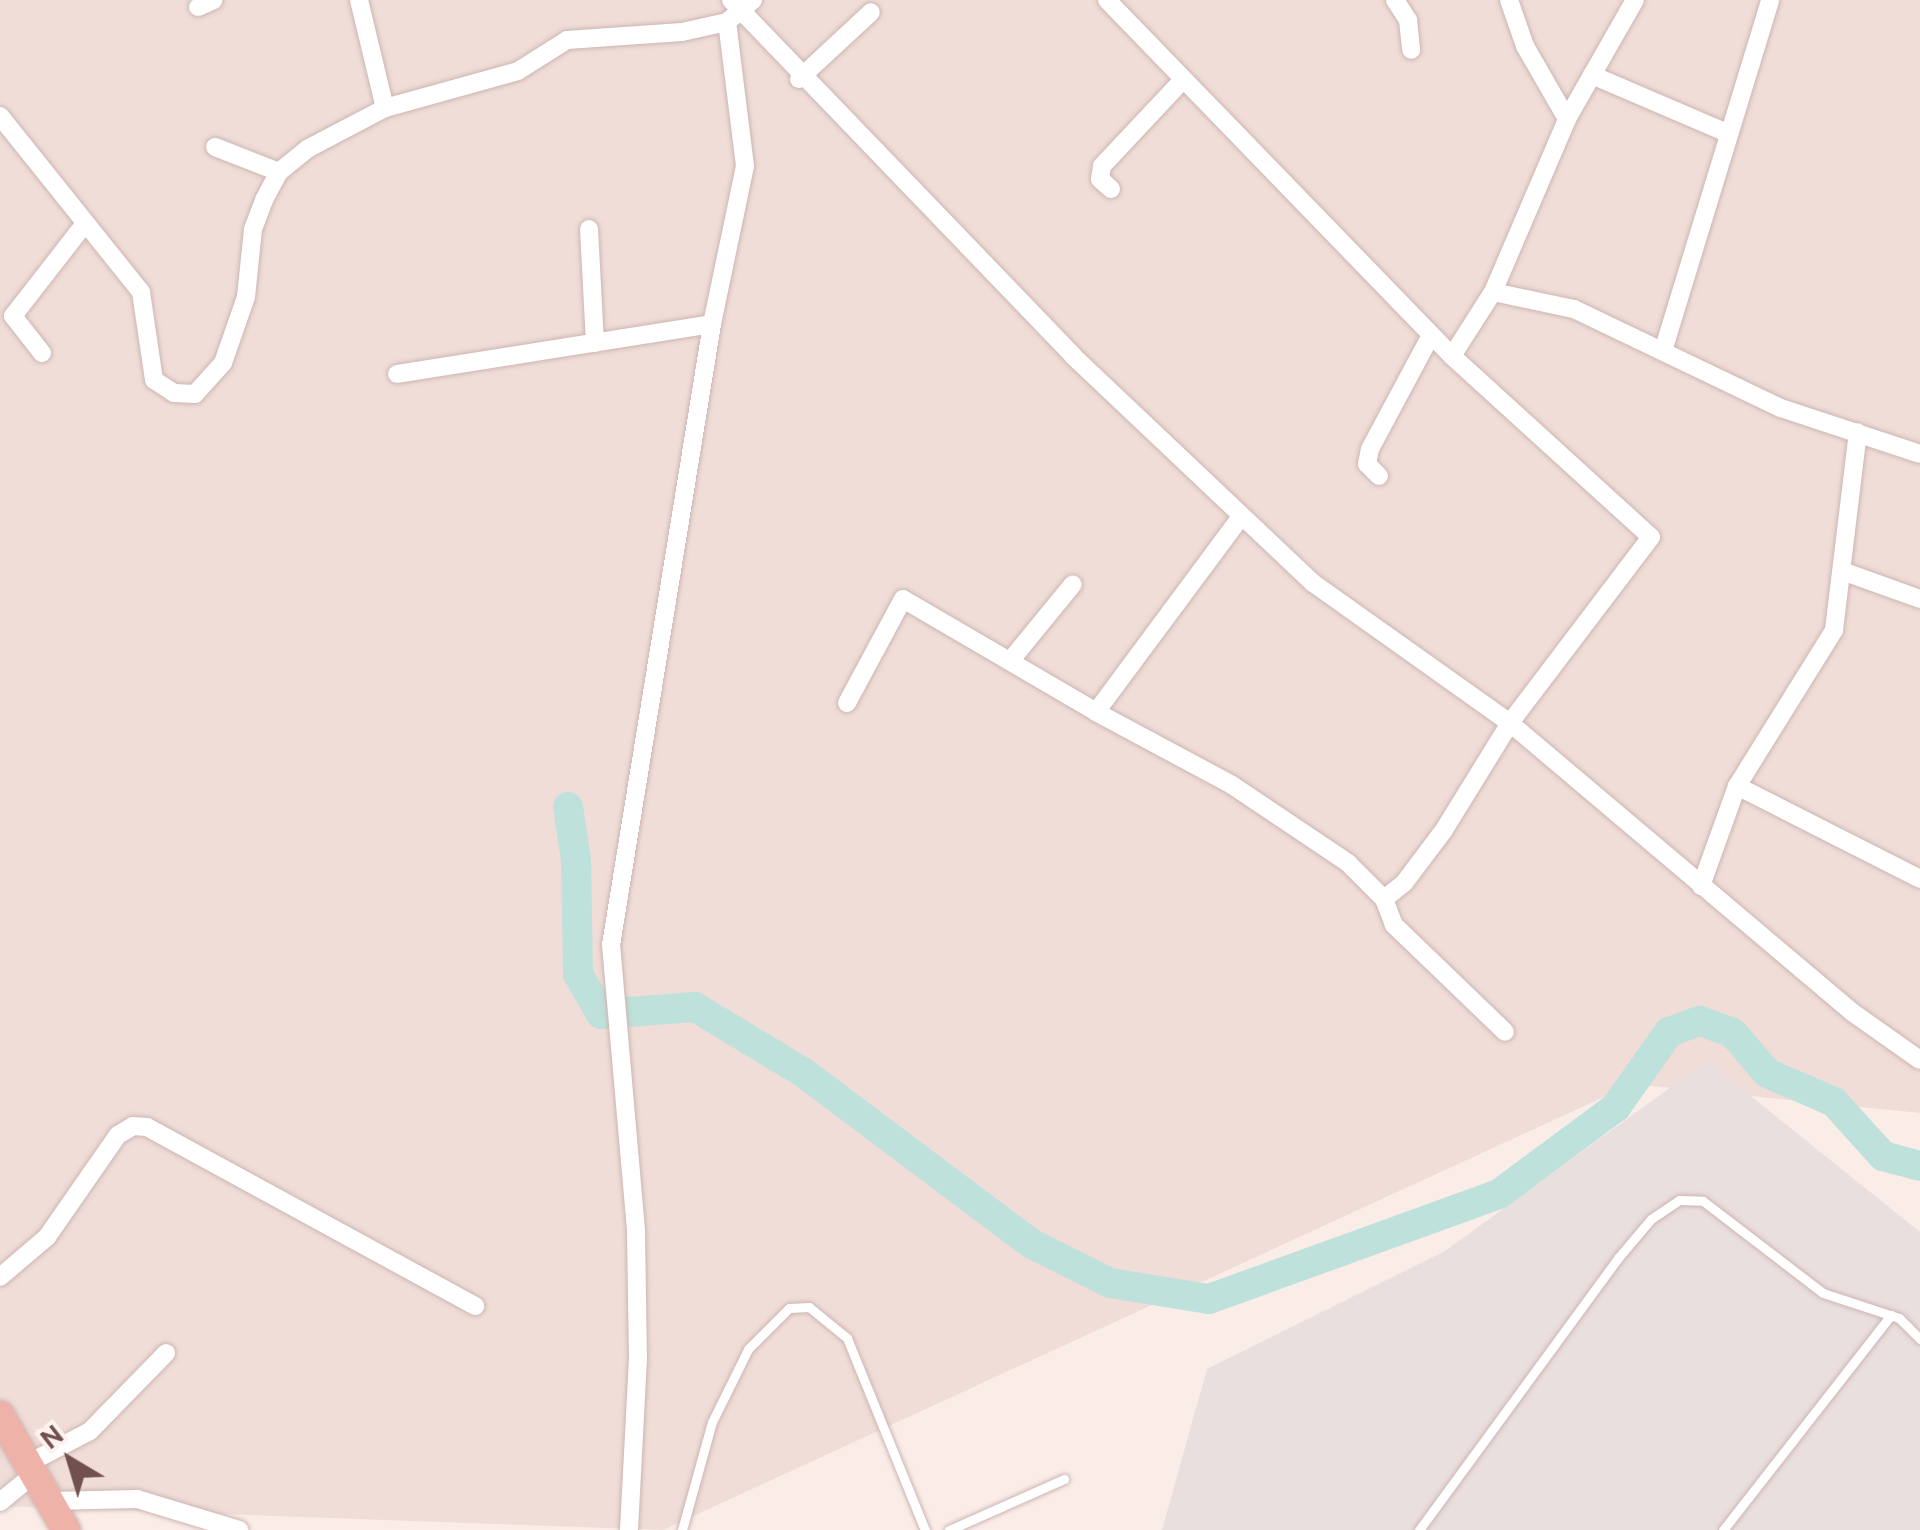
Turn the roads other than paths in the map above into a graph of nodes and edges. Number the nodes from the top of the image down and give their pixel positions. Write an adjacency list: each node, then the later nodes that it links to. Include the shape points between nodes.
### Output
1 (359, 0): 13 (street)
2 (1106, 0): 12 (street)
3 (1394, 0): 9 (street, via 1408,20)
4 (1635, 0): 10 (street)
5 (1770, 0): 16 (street)
6 (1512, 2): 15 (street, via 1525,46)
7 (737, 8): 11 (street); 13 (street, via 682,32 567,40 518,71); 23 (street, via 745,166)
8 (871, 12): 11 (street)
9 (1411, 50)
10 (1592, 75): 15 (street); 16 (street)
11 (800, 78): 33 (street)
12 (1181, 82): 19 (street, via 1108,156 1100,172); 24 (street)
13 (384, 108): 18 (street, via 333,132)
14 (0, 116): 20 (street)
15 (1567, 120): 22 (street)
16 (1727, 133): 26 (street)
17 (215, 147): 18 (street)
18 (279, 172): 20 (street, via 253,229 246,297 223,363 195,394 174,393 154,380 141,292)
19 (1111, 189)
20 (83, 226): 27 (street, via 14,316)
21 (590, 229): 25 (street)
22 (1493, 292): 26 (street, via 1574,308); 28 (street)
23 (712, 324): 25 (street); 59 (street, via 612,945 636,1230 638,1360)
24 (1431, 335): 28 (street); 32 (street, via 1370,449 1367,464)
25 (596, 343): 29 (street)
26 (1663, 351): 30 (street, via 1782,408)
27 (42, 352)
28 (1452, 356): 40 (street, via 1651,537)
29 (397, 374)
30 (1858, 432): 31 (street); 34 (street)
31 (1920, 454)
32 (1379, 476)
33 (1240, 518): 39 (street); 40 (street, via 1312,583)
34 (1845, 572): 36 (street); 41 (street, via 1834,630)
35 (1074, 584): 37 (street)
36 (1920, 599)
37 (1010, 661): 38 (street, via 903,599); 39 (street)
38 (847, 704)
39 (1096, 712): 44 (street, via 1232,785 1348,862)
40 (1510, 723): 43 (street); 44 (street, via 1444,830)
41 (1737, 786): 42 (street); 43 (street)
42 (1920, 879)
43 (1701, 886): 46 (street)
44 (1384, 899): 45 (street, via 1394,925)
45 (1505, 1032)
46 (1920, 1060)
47 (0, 1277): 48 (street, via 47,1237 118,1135 134,1126 147,1127)
48 (475, 1306)
49 (1891, 1316): 50 (lane); 63 (lane, via 1824,1293 1703,1201 1679,1200 1651,1219 1618,1258); 64 (lane)
50 (1920, 1339)
51 (166, 1354): 53 (street, via 90,1432)
52 (0, 1415): 53 (highway)
53 (30, 1469): 55 (highway); 56 (street)
54 (1064, 1479): 62 (lane)
55 (49, 1501): 57 (highway); 58 (street, via 137,1498)
56 (0, 1502)
57 (66, 1530)
58 (239, 1530)
59 (629, 1530)
60 (682, 1530): 61 (lane, via 712,1422 748,1349 789,1308 810,1306 847,1338)
61 (925, 1530)
62 (949, 1530)
63 (1418, 1530)
64 (1723, 1530)

